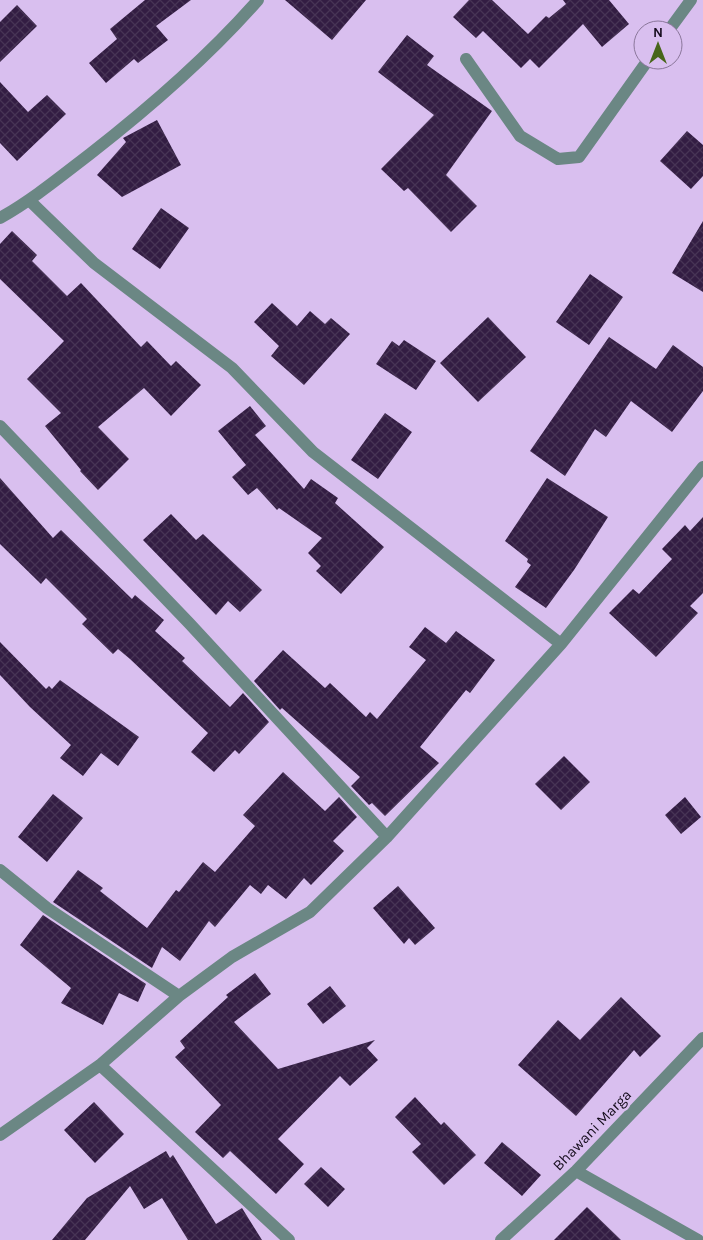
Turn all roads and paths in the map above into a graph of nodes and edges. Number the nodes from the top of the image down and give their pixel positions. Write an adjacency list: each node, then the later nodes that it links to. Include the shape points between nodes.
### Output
1 (258, 0): 6 (street, via 234,27 132,122)
2 (691, 0): 3 (street)
3 (676, 20)
4 (466, 59): 5 (street, via 520,136 558,159 579,157)
5 (641, 70)
6 (30, 201): 7 (street); 10 (street, via 94,263 232,368 313,452)
7 (0, 218)
8 (0, 426): 11 (street)
9 (703, 467): 10 (street)
10 (561, 644): 11 (street)
11 (387, 837): 13 (street, via 310,912 232,958)
12 (0, 870): 13 (street, via 47,908)
13 (179, 996): 15 (street)
14 (703, 1038): 17 (street, Bhawani Marga)
15 (100, 1065): 16 (street); 18 (street)
16 (0, 1135)
17 (576, 1171): 19 (street, Bhawani Marga); 20 (street)
18 (288, 1240)
19 (501, 1240)
20 (698, 1240)

